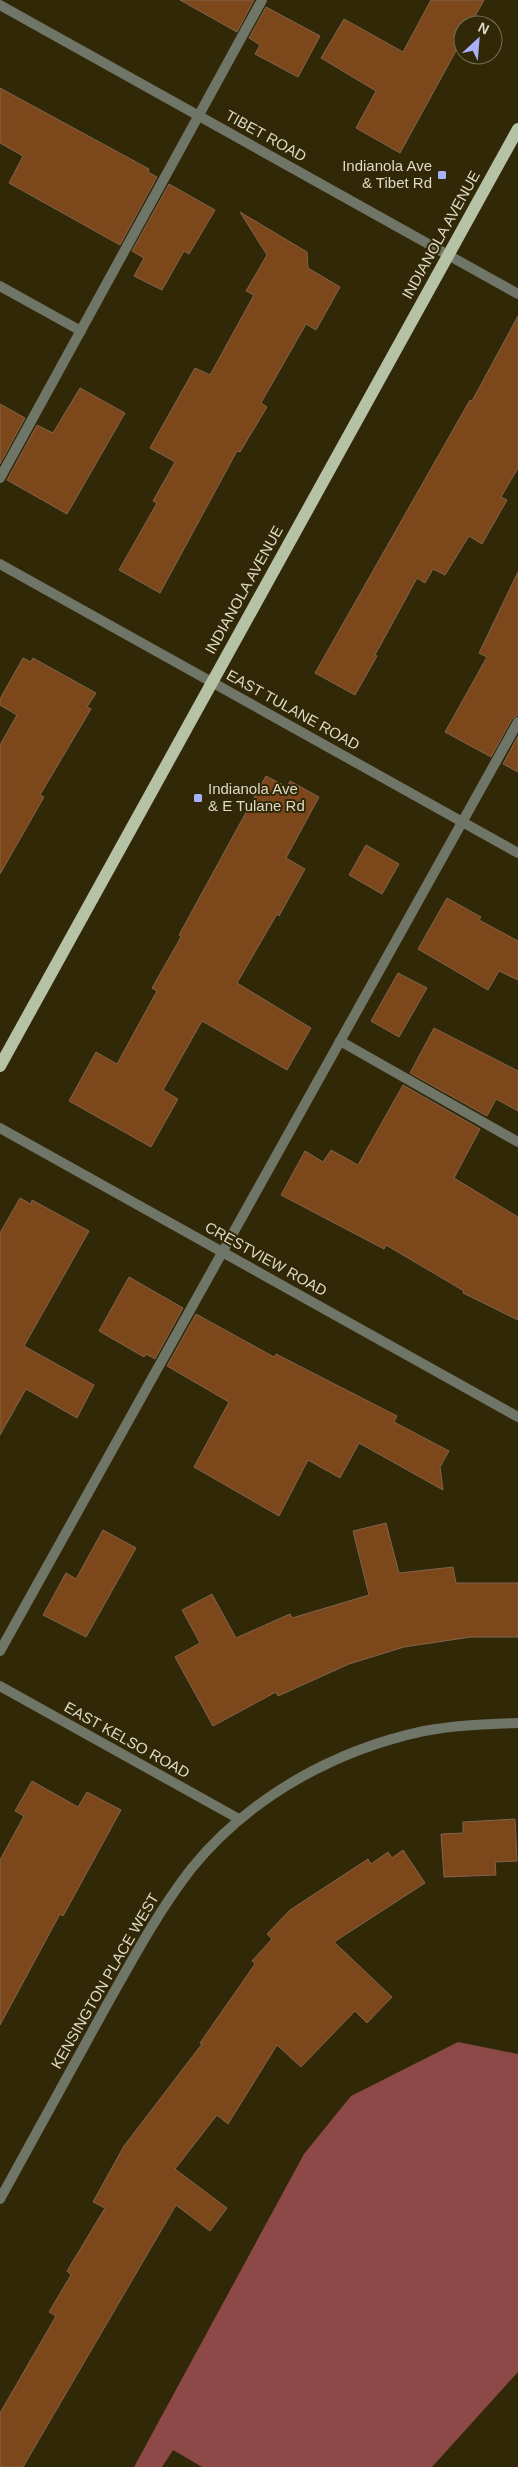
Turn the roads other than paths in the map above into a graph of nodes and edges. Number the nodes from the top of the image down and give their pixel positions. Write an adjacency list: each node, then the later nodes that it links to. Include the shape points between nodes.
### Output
1 (262, 0): 3 (street)
2 (0, 5): 3 (street, TIBET ROAD)
3 (198, 116): 5 (street, TIBET ROAD); 8 (street)
4 (518, 130): 5 (main road, INDIANOLA AVENUE)
5 (448, 255): 7 (street, TIBET ROAD); 11 (main road, INDIANOLA AVENUE)
6 (0, 286): 8 (street)
7 (518, 294)
8 (81, 331): 9 (street)
9 (0, 478)
10 (0, 564): 11 (street, EAST TULANE ROAD)
11 (212, 682): 13 (street, EAST TULANE ROAD); 16 (main road, INDIANOLA AVENUE)
12 (518, 722): 13 (street)
13 (463, 822): 14 (street, EAST TULANE ROAD); 15 (street)
14 (518, 852)
15 (340, 1041): 18 (street); 19 (street)
16 (0, 1066)
17 (0, 1128): 19 (street, CRESTVIEW ROAD)
18 (518, 1142)
19 (223, 1252): 20 (street, CRESTVIEW ROAD); 21 (street)
20 (518, 1417)
21 (0, 1651)
22 (0, 1686): 24 (street, EAST KELSO ROAD)
23 (518, 1723): 24 (street, KENSINGTON PLACE WEST, via 426,1730 348,1753 310,1772)
24 (239, 1819): 25 (street, KENSINGTON PLACE WEST, via 192,1868 148,1932)
25 (0, 2199)

